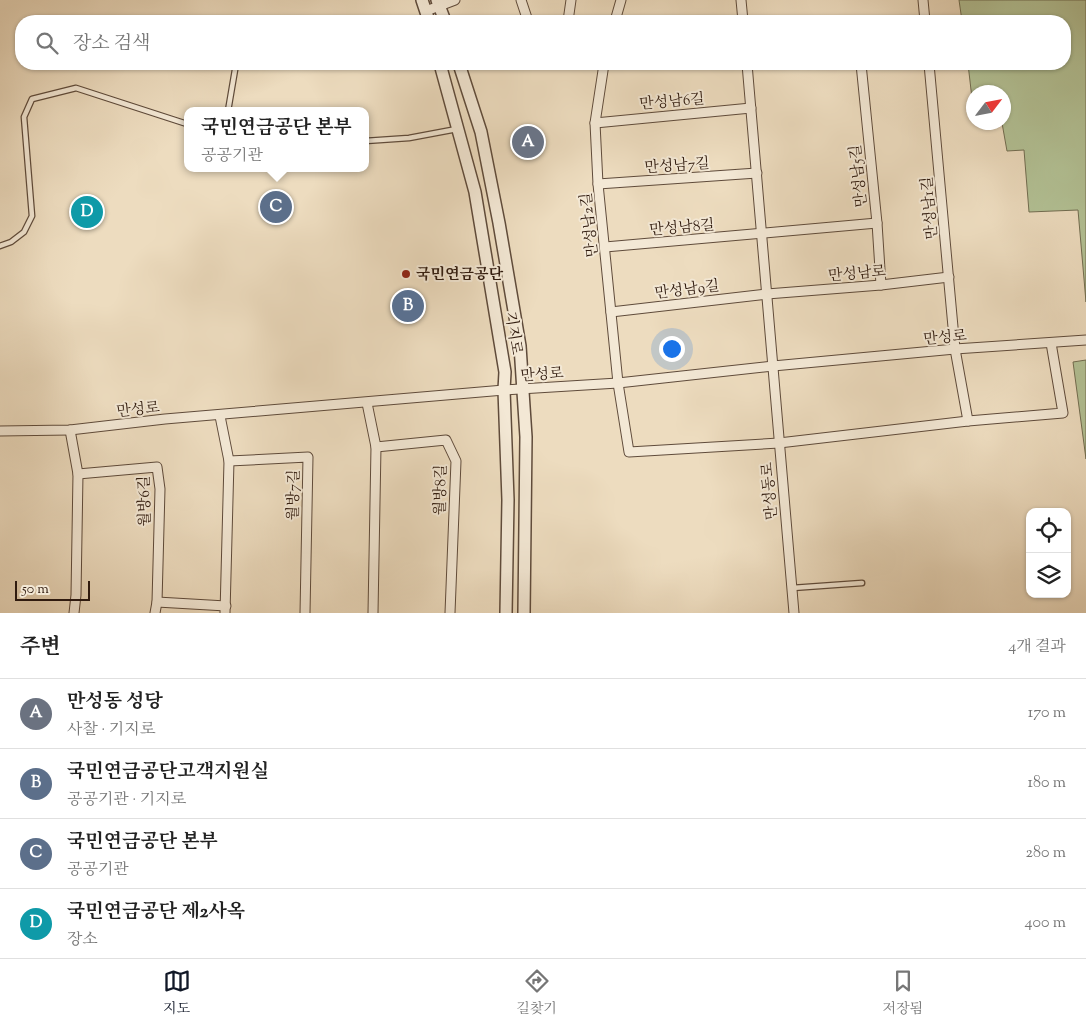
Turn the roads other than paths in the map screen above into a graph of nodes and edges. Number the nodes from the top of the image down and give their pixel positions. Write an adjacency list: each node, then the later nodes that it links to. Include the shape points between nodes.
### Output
1 (455, 0): 7 (street)
2 (521, 0): 10 (street)
3 (571, 0): 11 (street)
4 (620, 0): 12 (street)
5 (740, 0): 13 (street)
6 (924, 0): 14 (street)
7 (438, 3): 8 (street); 9 (street)
8 (425, 11)
9 (443, 15)
10 (526, 15)
11 (569, 15)
12 (616, 15)
13 (742, 15)
14 (925, 15)
15 (236, 70): 22 (lane)
16 (442, 70): 26 (street, 기지로)
17 (461, 70): 43 (street, 기지로, via 481,132 499,223)
18 (603, 70): 25 (street, 만성남2길)
19 (749, 70): 23 (street)
20 (862, 70): 30 (street, 만성남5길)
21 (930, 70): 34 (street, 만성남1길)
22 (230, 107)
23 (752, 108): 25 (street, 만성남6길); 28 (street)
24 (184, 123): 32 (lane, via 76,88 32,99 24,117 32,216 24,232)
25 (595, 123): 29 (street, 만성남2길)
26 (458, 128): 27 (lane, via 409,138); 44 (street, 기지로, via 476,201 505,372)
27 (369, 141)
28 (757, 173): 29 (street, 만성남7길); 31 (street)
29 (598, 184): 33 (street, 만성남2길)
30 (877, 224): 31 (street); 35 (street, 만성남5길)
31 (762, 233): 33 (street, 만성남8길); 36 (street)
32 (0, 246)
33 (605, 248): 37 (street, 만성남2길)
34 (949, 277): 35 (street, 만성남로); 40 (street, 만성남1길)
35 (881, 285): 36 (street, 만성남로)
36 (767, 294): 37 (street, 만성남9길); 41 (street)
37 (611, 312): 42 (street, 만성남2길)
38 (1086, 340): 39 (street, 만성로)
39 (1051, 343): 40 (street, 만성로); 47 (street, via 1063,412)
40 (955, 349): 41 (street, 만성로); 47 (street, 만성남1길)
41 (773, 366): 42 (street, 만성로); 50 (street, 만성동로)
42 (618, 383): 43 (street, 만성로); 50 (street, 만성남2길, via 629,452)
43 (524, 389): 44 (street, 만성로); 64 (street, 기지로)
44 (504, 390): 45 (street, 만성로); 63 (street, 기지로, via 508,500)
45 (367, 402): 46 (street, 만성로); 51 (street)
46 (220, 416): 49 (street, 만성로); 52 (street)
47 (968, 421): 50 (street)
48 (0, 430): 49 (street, 만성로)
49 (70, 430): 53 (street)
50 (778, 443): 55 (street, 만성동로)
51 (376, 447): 61 (street); 62 (street, 월방8길, via 446,440 456,461)
52 (229, 461): 57 (street); 60 (street, 월방7길, via 308,457)
53 (78, 474): 56 (street, 월방6길, via 158,467); 58 (street)
54 (862, 583): 55 (lane)
55 (791, 588): 65 (street, 만성동로)
56 (157, 602): 57 (street); 59 (street, 월방6길)
57 (226, 609)
58 (74, 613)
59 (155, 613)
60 (306, 613)
61 (374, 613)
62 (450, 613)
63 (506, 613)
64 (524, 613)
65 (794, 613)

